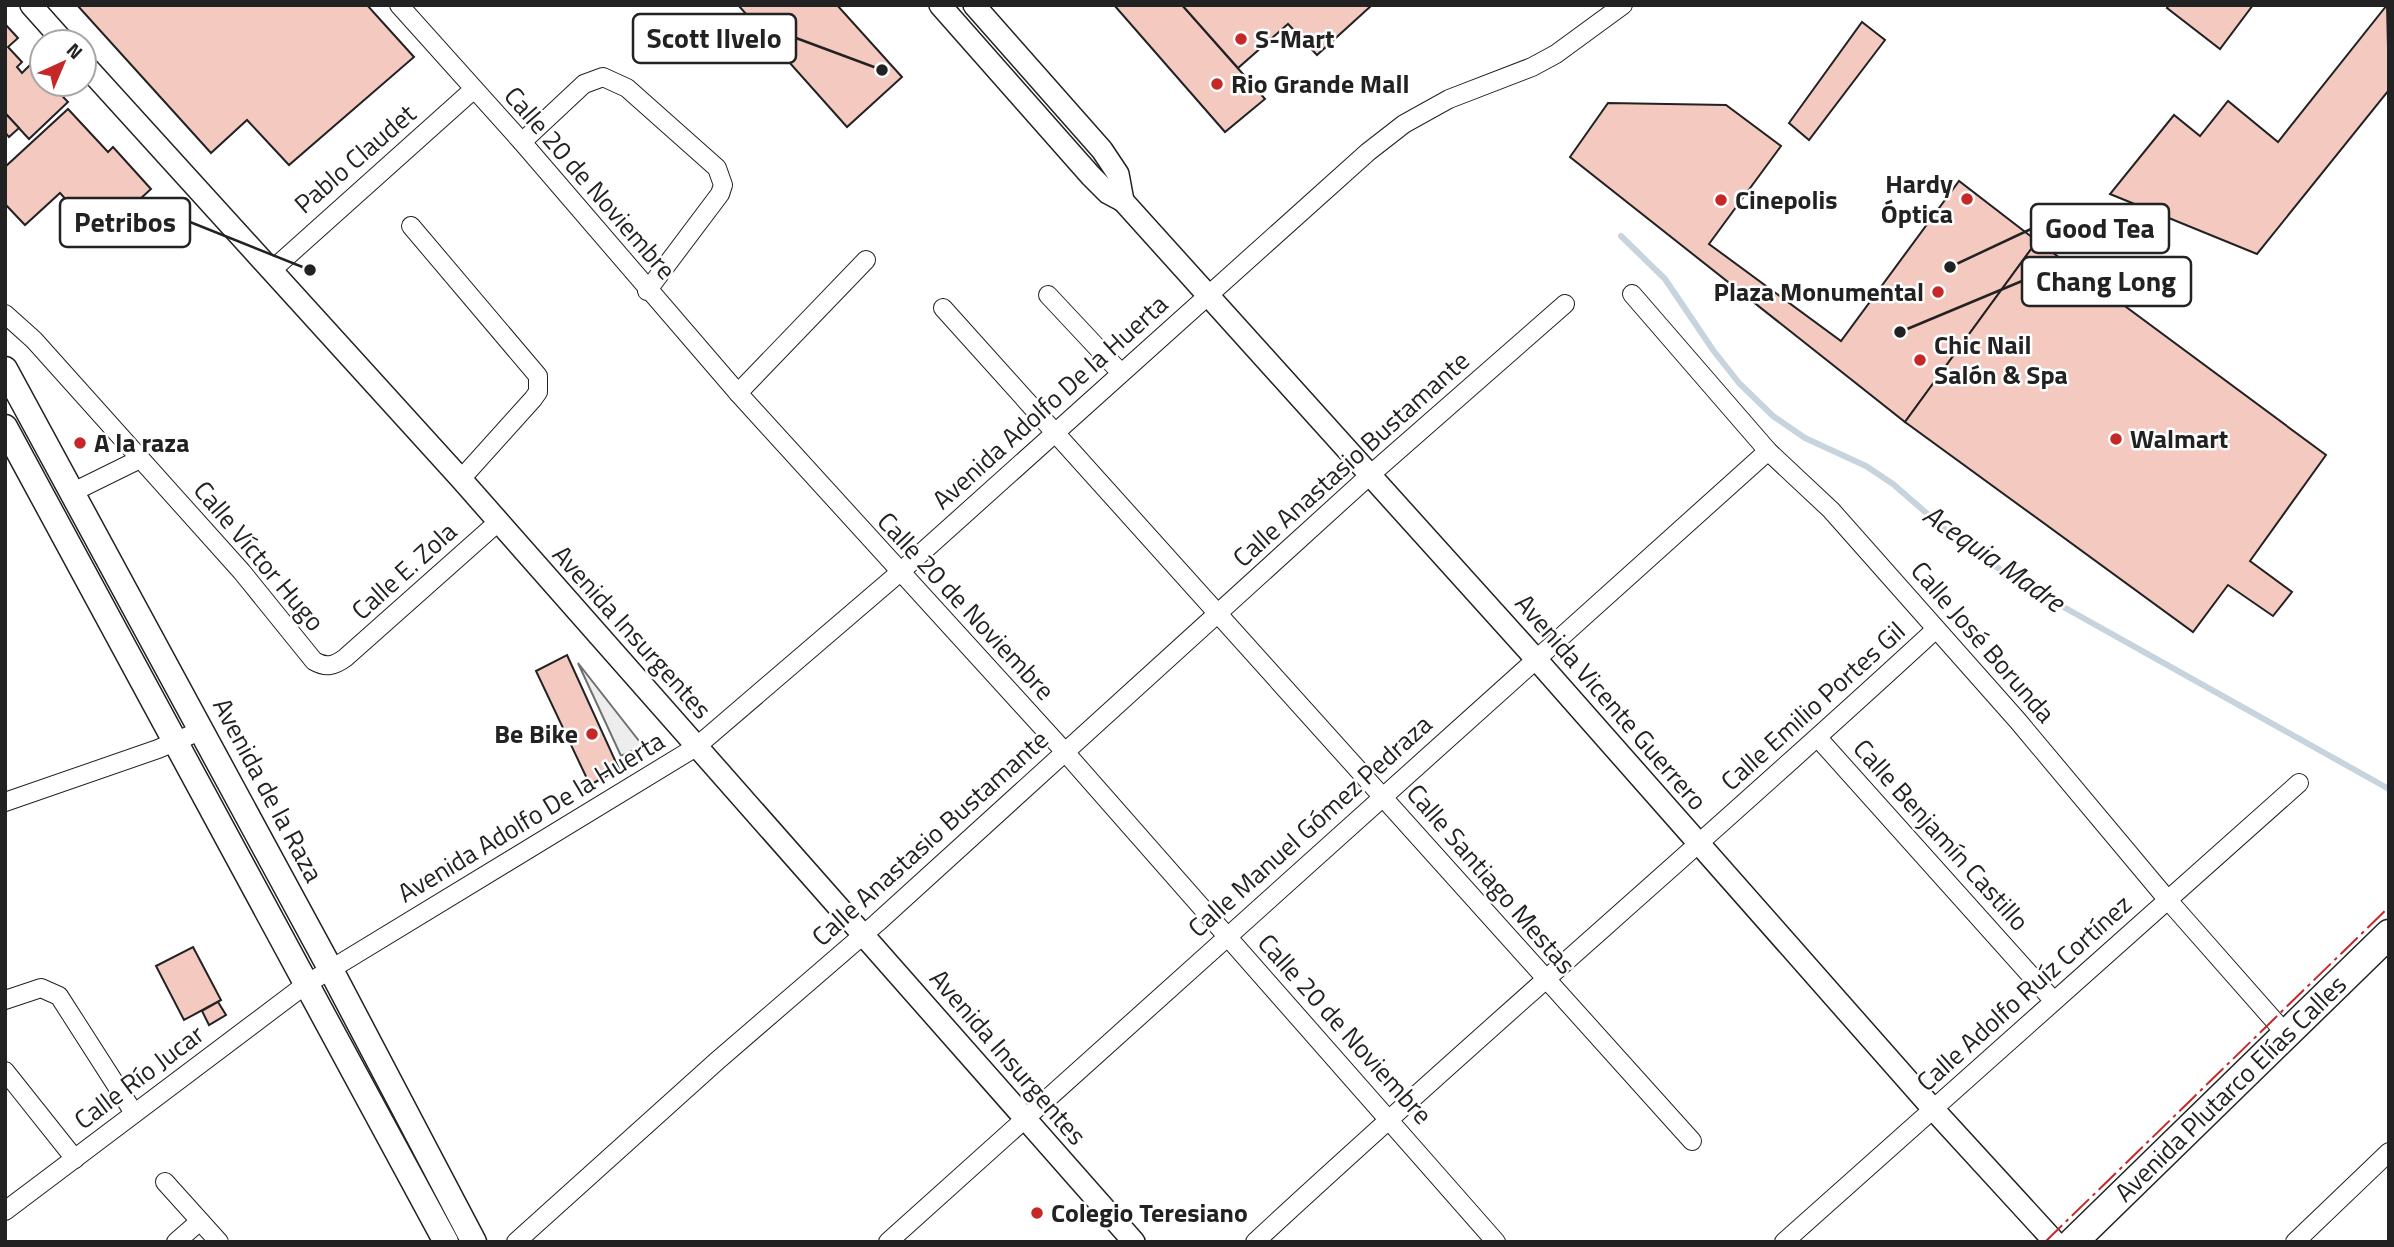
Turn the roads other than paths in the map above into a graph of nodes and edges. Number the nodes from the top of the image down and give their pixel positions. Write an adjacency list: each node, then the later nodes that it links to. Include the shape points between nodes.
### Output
1 (31, 5): 6 (street)
2 (399, 5): 8 (street, Calle 20 de Noviembre)
3 (940, 5): 10 (street, Avenida Vicente Guerrero, via 1091,176)
4 (974, 5): 10 (street, Avenida Vicente Guerrero, via 1102,150 1118,174)
5 (1623, 5): 17 (street, Avenida Adolfo De la Huerta, via 1556,54 1449,99 1404,124)
6 (52, 28)
7 (98, 79): 13 (street, Avenida Insurgentes)
8 (474, 89): 9 (street, Calle 20 de Noviembre); 13 (street, Pablo Claudet)
9 (522, 142): 14 (street, Calle 20 de Noviembre); 14 (street, via 584,84 603,77 627,88 718,168 723,185 720,194)
10 (1123, 201): 17 (street, Avenida Vicente Guerrero)
11 (411, 226): 29 (street, via 538,376 538,392)
12 (866, 260): 23 (street)
13 (272, 270): 29 (street, Avenida Insurgentes)
14 (648, 291): 23 (street, Calle 20 de Noviembre)
15 (1632, 294): 26 (street, Calle José Borunda)
16 (1048, 295): 22 (street)
17 (1208, 295): 22 (street, Avenida Adolfo De la Huerta); 28 (street, Avenida Vicente Guerrero)
18 (1565, 304): 28 (street, Calle Anastasio Bustamante)
19 (943, 308): 25 (street, Calle Santiago Mestas)
20 (5, 314): 27 (street, Calle Víctor Hugo, via 34,340)
21 (5, 369): 30 (main road, Avenida de la Raza)
22 (1121, 373): 25 (street, Avenida Adolfo De la Huerta)
23 (738, 393): 32 (street, Calle 20 de Noviembre)
24 (5, 427): 39 (main road)
25 (1055, 434): 32 (street, Avenida Adolfo De la Huerta); 33 (street, Calle Santiago Mestas)
26 (1768, 451): 34 (street, Calle José Borunda, via 1831,510); 36 (street, Calle Manuel Gómez Pedraza)
27 (140, 459): 30 (street); 35 (street, Calle Víctor Hugo, via 242,572 314,661 330,666)
28 (1370, 475): 33 (street, Calle Anastasio Bustamante); 36 (street, Avenida Vicente Guerrero)
29 (461, 479): 31 (street, Avenida Insurgentes)
30 (73, 492): 37 (main road, Avenida de la Raza)
31 (497, 523): 35 (street, Calle E. Zola); 40 (street, Avenida Insurgentes)
32 (899, 573): 40 (street, Avenida Adolfo De la Huerta); 41 (street, Calle 20 de Noviembre)
33 (1217, 614): 41 (street, Calle Anastasio Bustamante); 43 (street, Calle Santiago Mestas)
34 (1936, 629): 38 (street, Calle Emilio Portes Gil); 46 (street, Calle José Borunda)
35 (345, 658)
36 (1536, 659): 43 (street, Calle Manuel Gómez Pedraza); 45 (street, Avenida Vicente Guerrero)
37 (202, 730): 39 (street); 50 (main road, Avenida de la Raza)
38 (1818, 738): 45 (street, Calle Emilio Portes Gil); 53 (street, Calle Benjamín Castillo)
39 (176, 741): 44 (street); 52 (main road)
40 (696, 747): 47 (street, Avenida Insurgentes); 50 (street, Avenida Adolfo De la Huerta)
41 (1065, 752): 47 (street, Calle Anastasio Bustamante); 49 (street, Calle 20 de Noviembre)
42 (2299, 783): 46 (street, Calle Adolfo Ruíz Cortínez)
43 (1381, 795): 49 (street, Calle Manuel Gómez Pedraza); 51 (street, Calle Santiago Mestas)
44 (5, 802)
45 (1699, 844): 51 (street, Calle Emilio Portes Gil); 57 (street, Avenida Vicente Guerrero)
46 (2166, 899): 53 (street, Calle Adolfo Ruíz Cortínez); 55 (street, Calle José Borunda)
47 (864, 934): 60 (street, Avenida Insurgentes); 71 (street, Calle Anastasio Bustamante)
48 (2389, 934): 55 (main road, Avenida Plutarco Elías Calles)
49 (1227, 936): 59 (street, Calle 20 de Noviembre); 60 (street, Calle Manuel Gómez Pedraza)
50 (331, 970): 52 (street, Avenida Adolfo De la Huerta); 70 (main road, Avenida de la Raza)
51 (1544, 981): 59 (street, Calle Emilio Portes Gil); 61 (street, Calle Santiago Mestas)
52 (305, 985): 58 (street, Calle Río Jucar); 69 (main road)
53 (2052, 999): 57 (street, Calle Adolfo Ruíz Cortínez)
54 (5, 1000): 58 (street, via 41,988 59,996)
55 (2286, 1034): 78 (main road, Avenida Plutarco Elías Calles)
56 (5, 1071): 63 (street)
57 (1934, 1110): 76 (street, Calle Adolfo Ruíz Cortínez); 77 (street, Avenida Vicente Guerrero)
58 (134, 1113): 63 (street, Calle Río Jucar)
59 (1389, 1118): 74 (street, Calle Emilio Portes Gil); 75 (street, Calle 20 de Noviembre)
60 (1025, 1119): 72 (street, Calle Manuel Gómez Pedraza); 73 (street, Avenida Insurgentes)
61 (1692, 1141)
62 (2389, 1152): 79 (street)
63 (75, 1158): 65 (street, Calle Río Jucar)
64 (165, 1182): 66 (street)
65 (5, 1210)
66 (200, 1222): 67 (street); 68 (street)
67 (176, 1242)
68 (219, 1242)
69 (446, 1242)
70 (474, 1242)
71 (516, 1242)
72 (888, 1242)
73 (1134, 1242)
74 (1255, 1242)
75 (1496, 1242)
76 (1784, 1242)
77 (2055, 1242)
78 (2073, 1242)
79 (2295, 1242)

